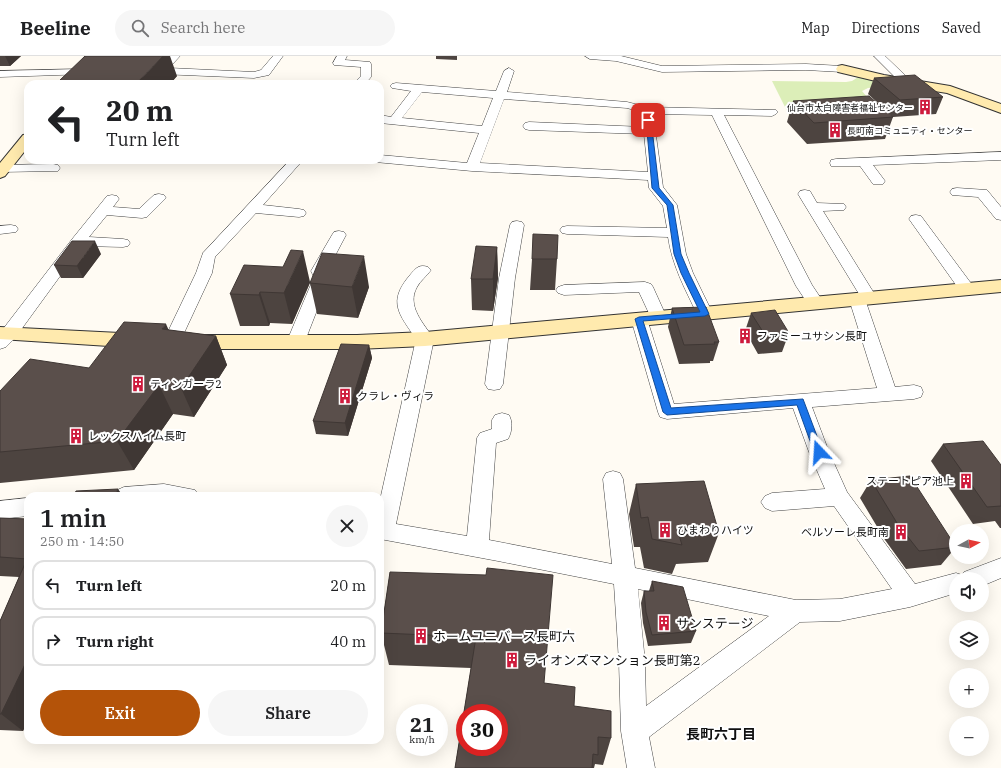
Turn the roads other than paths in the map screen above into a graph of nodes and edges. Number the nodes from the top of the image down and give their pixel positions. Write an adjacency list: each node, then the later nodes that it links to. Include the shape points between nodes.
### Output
1 (174, 56): 12 (street)
2 (278, 56): 14 (street, via 265,73)
3 (342, 56): 17 (street, via 338,63 366,64 366,77)
4 (590, 56): 8 (street, via 616,58)
5 (654, 56): 8 (street)
6 (879, 56): 18 (street)
7 (91, 68): 13 (street); 15 (street)
8 (662, 69): 9 (street)
9 (842, 69): 18 (street)
10 (139, 70): 12 (street)
11 (509, 70): 21 (street)
12 (160, 71): 14 (street)
13 (0, 74)
14 (254, 75): 16 (street)
15 (76, 80)
16 (250, 80)
17 (363, 80)
18 (907, 83): 22 (street, via 959,92)
19 (396, 86): 20 (street)
20 (418, 89): 21 (street); 27 (street)
21 (500, 95): 23 (street, via 627,105); 29 (street)
22 (1001, 109)
23 (647, 110): 24 (street); 30 (street)
24 (716, 111): 25 (street); 60 (street, via 804,286)
25 (772, 112)
26 (384, 119): 27 (street)
27 (394, 120): 29 (street)
28 (529, 126): 30 (street)
29 (486, 130): 37 (street)
30 (649, 131): 40 (street)
31 (24, 143): 39 (street)
32 (1001, 156): 34 (street)
33 (384, 158): 37 (street)
34 (864, 162): 35 (street); 41 (street)
35 (836, 163)
36 (293, 164): 45 (street)
37 (472, 167): 40 (street)
38 (53, 168): 39 (street)
39 (1, 171)
40 (654, 176): 51 (street, via 656,188 670,205)
41 (878, 181)
42 (957, 192): 47 (street, via 982,193)
43 (159, 198): 53 (street, via 142,214 107,205)
44 (839, 207): 59 (street, via 809,200)
45 (252, 208): 46 (street); 68 (street, via 208,256 204,273)
46 (298, 213)
47 (1001, 216)
48 (916, 219): 57 (street)
49 (517, 225): 64 (street)
50 (567, 230): 51 (street)
51 (675, 233): 61 (street, via 678,254 685,273)
52 (339, 235): 67 (street, via 319,271 322,277)
53 (78, 241): 54 (street); 65 (street)
54 (123, 243)
55 (423, 270): 66 (street, via 408,289 406,302 408,314)
56 (1001, 286): 57 (street)
57 (967, 289): 59 (street)
58 (564, 290): 62 (street, via 645,287)
59 (863, 298): 60 (street); 71 (street)
60 (816, 303): 61 (street)
61 (705, 314): 62 (street)
62 (659, 318): 63 (street)
63 (639, 319): 64 (street); 72 (street, via 667,412)
64 (500, 332): 66 (street); 69 (street)
65 (3, 337): 68 (street)
66 (425, 339): 67 (street); 79 (street)
67 (296, 341): 68 (street)
68 (172, 342)
69 (494, 384)
70 (914, 392): 71 (street)
71 (888, 394): 72 (street)
72 (800, 401): 75 (street)
73 (502, 420): 81 (street, via 501,434 488,438)
74 (613, 479): 84 (street)
75 (839, 497): 76 (street); 86 (street)
76 (772, 502)
77 (24, 507): 78 (street)
78 (0, 510)
79 (384, 522)
80 (384, 531): 81 (street)
81 (478, 548): 84 (street)
82 (1001, 568): 83 (street)
83 (989, 573)
84 (626, 578): 87 (street); 88 (street)
85 (949, 585): 86 (street)
86 (910, 596): 87 (street, via 840,610)
87 (796, 611): 88 (street)
88 (634, 731): 89 (street)
89 (641, 768)

